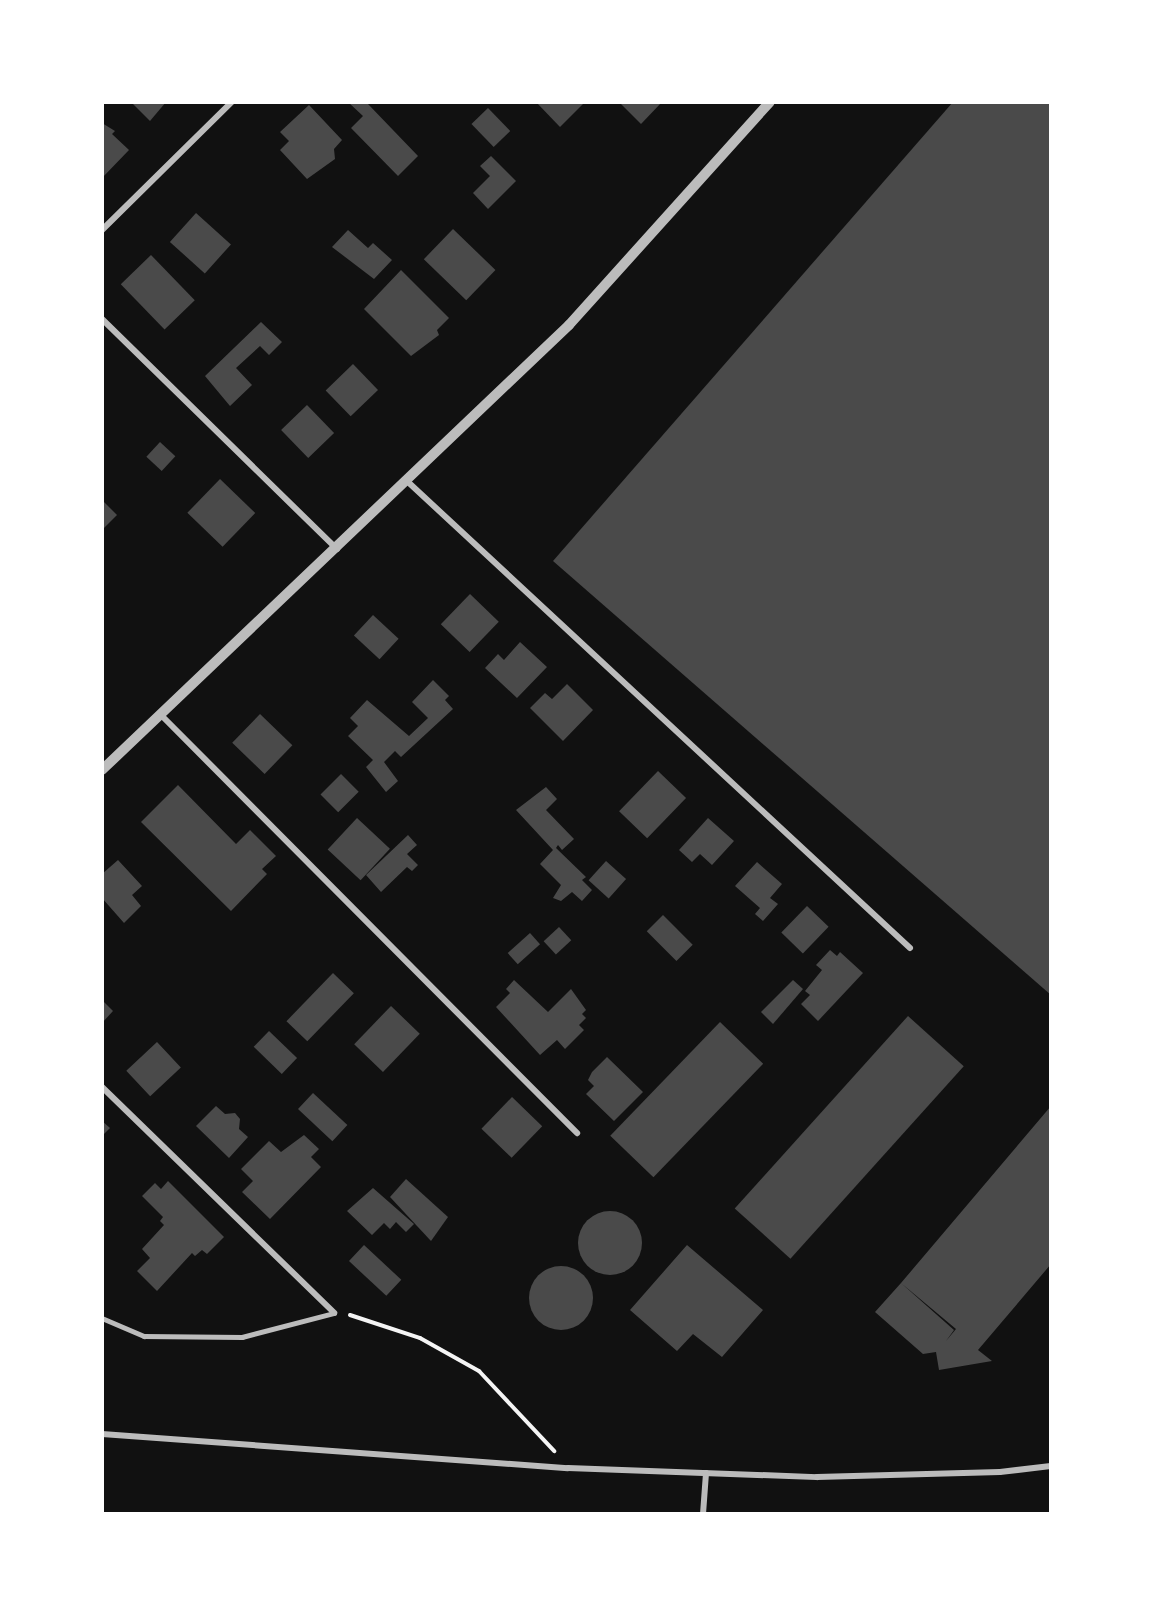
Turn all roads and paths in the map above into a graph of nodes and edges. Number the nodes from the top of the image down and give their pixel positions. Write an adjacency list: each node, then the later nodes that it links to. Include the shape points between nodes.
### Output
1 (232, 102): 3 (street)
2 (770, 102): 5 (street, via 569,325)
3 (102, 230)
4 (102, 319): 6 (street)
5 (408, 482): 6 (street); 9 (street)
6 (337, 549): 7 (street)
7 (161, 715): 8 (street); 11 (street)
8 (102, 770)
9 (910, 948)
10 (102, 1087): 12 (street)
11 (577, 1133)
12 (334, 1313): 13 (lane, via 242,1337 144,1336); 16 (path, via 356,1316 420,1338 479,1371)
13 (102, 1318)
14 (102, 1434): 16 (street)
15 (1051, 1466): 17 (street, via 1000,1472 818,1478)
16 (568, 1467): 17 (street)
17 (706, 1473): 18 (street)
18 (703, 1514)

